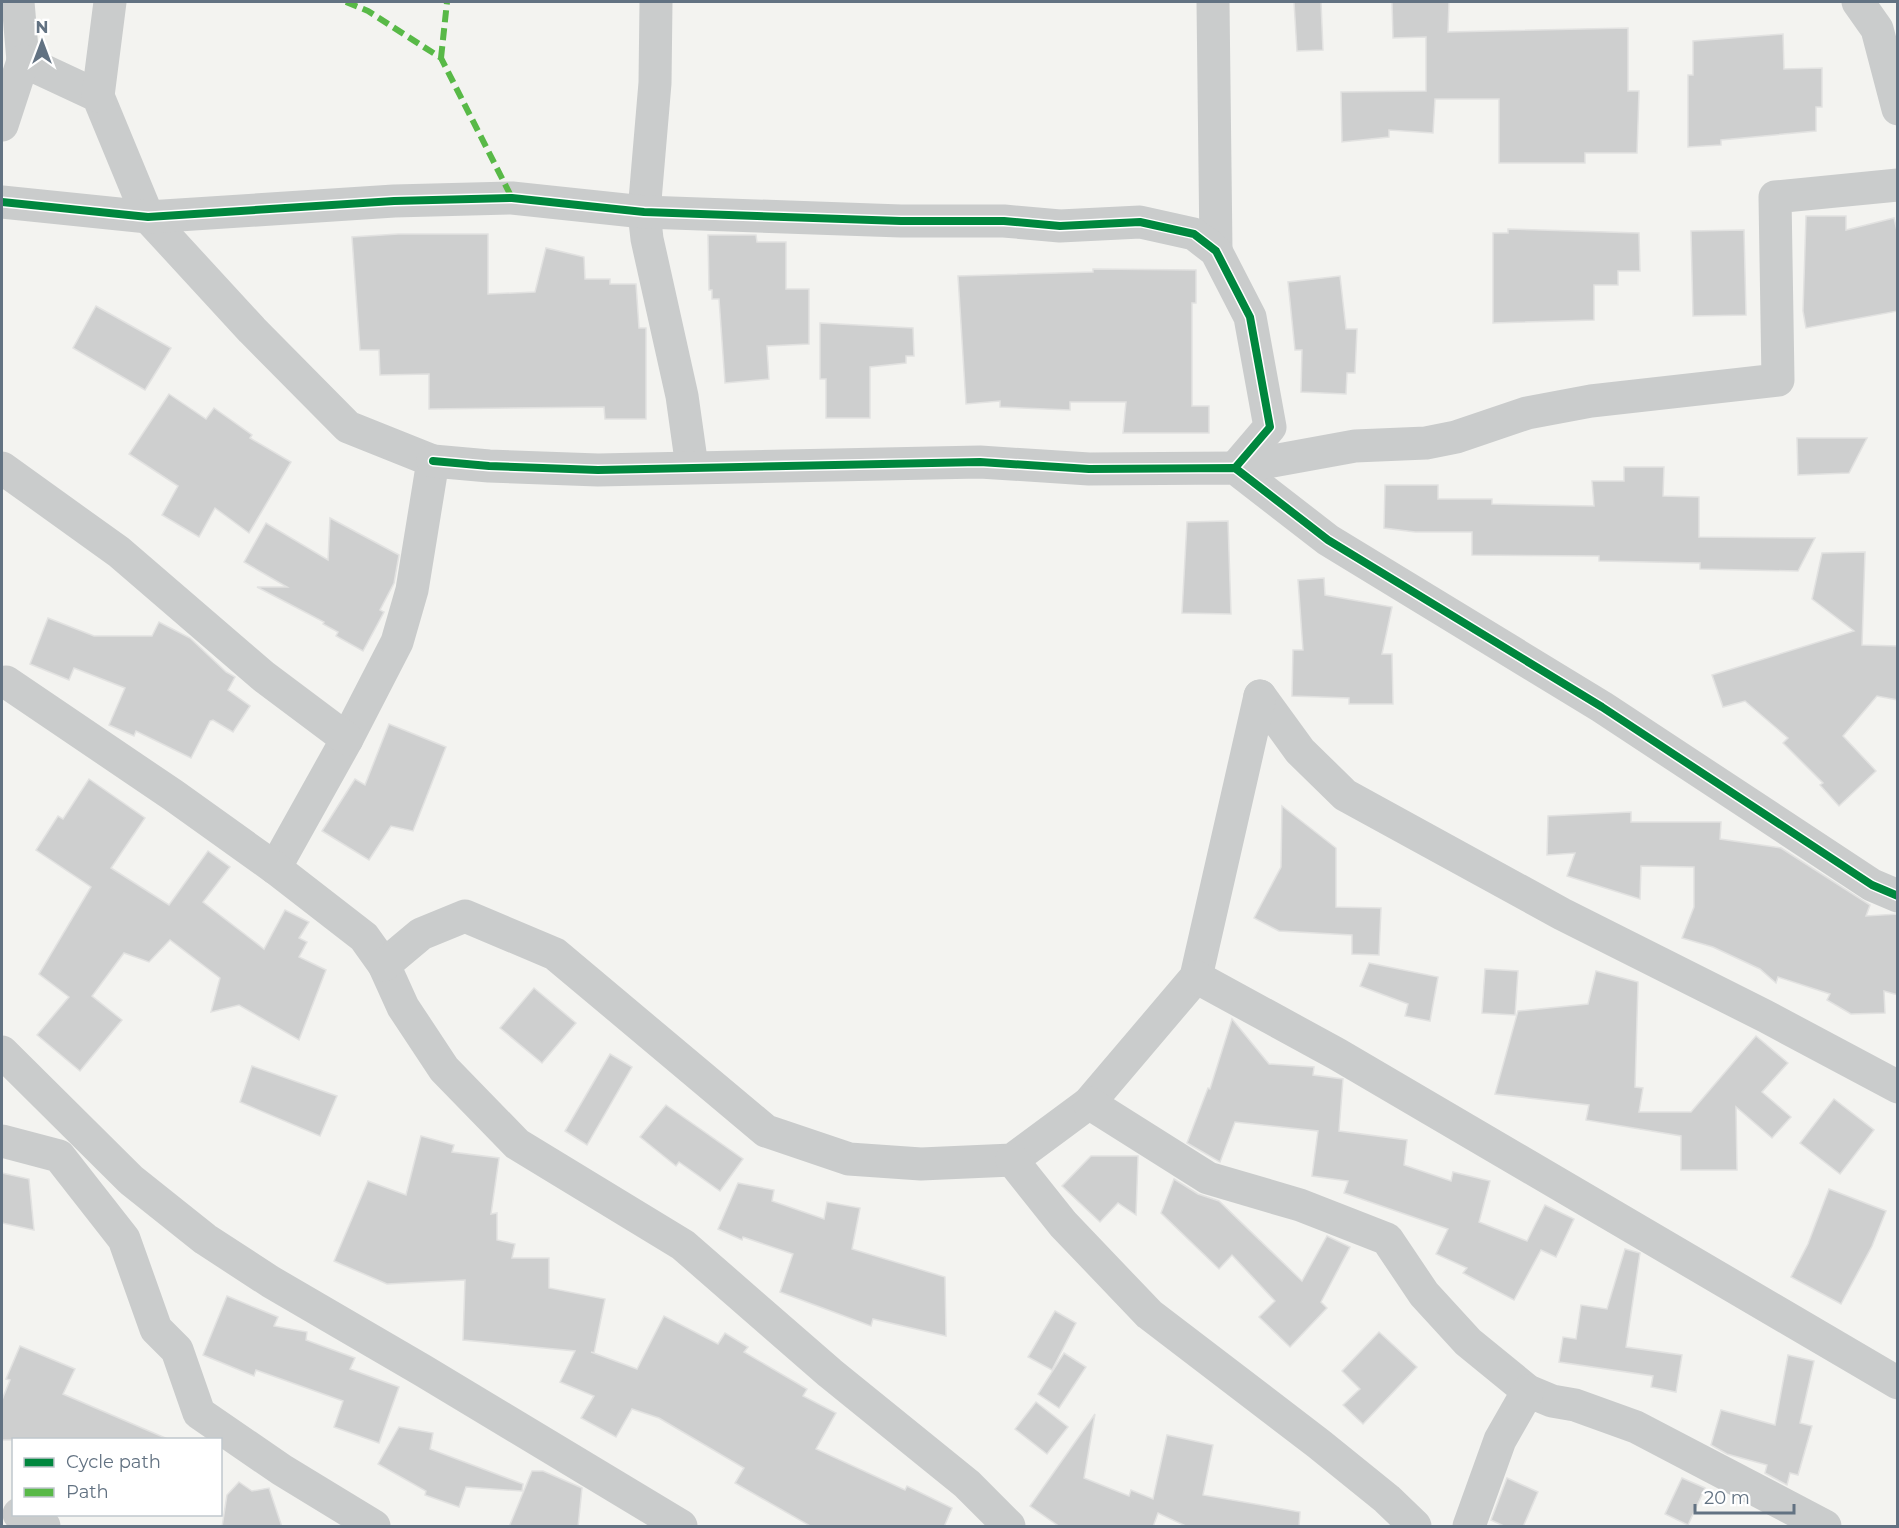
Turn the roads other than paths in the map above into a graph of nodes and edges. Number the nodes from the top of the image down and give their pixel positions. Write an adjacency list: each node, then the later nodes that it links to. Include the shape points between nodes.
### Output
1 (18, 2): 6 (street)
2 (110, 2): 7 (street)
3 (656, 2): 12 (street, via 655,83)
4 (1213, 2): 14 (street)
5 (1858, 2): 8 (street, via 1877,29)
6 (22, 61): 7 (street); 9 (street)
7 (98, 96): 13 (street)
8 (1898, 109)
9 (2, 125)
10 (1898, 185): 18 (street, via 1775,197 1778,380 1591,401 1527,413 1426,443 1355,446)
11 (2, 202): 13 (street)
12 (644, 212): 13 (street, via 512,198 394,201); 14 (street, via 1004,221 1060,226 1140,222 1194,234); 16 (street, via 682,396)
13 (148, 217): 15 (street, via 348,427)
14 (1216, 250): 18 (street, via 1250,317 1270,427)
15 (433, 461): 16 (street, via 598,470); 20 (street, via 412,590 397,642)
16 (692, 467): 18 (street, via 980,462 1089,469)
17 (2, 468): 20 (street, via 119,552 263,676)
18 (1235, 468): 22 (street, via 1328,540 1602,707 1872,885)
19 (3, 683): 21 (street)
20 (347, 739): 21 (street)
21 (275, 868): 23 (street, via 364,937)
22 (1898, 896)
23 (384, 965): 29 (street, via 421,934 465,916 555,954 766,1131 849,1160 921,1164); 36 (street, via 403,1006 444,1069 517,1143 683,1245 830,1374 967,1484)
24 (1196, 977): 26 (street, via 1260,696 1300,751 1345,795 1562,914); 27 (street); 30 (street, via 1337,1054)
25 (2, 1052): 35 (street, via 131,1180 205,1239)
26 (1898, 1087)
27 (1089, 1103): 29 (street); 31 (street, via 1208,1178 1300,1205 1387,1239 1431,1302 1468,1342)
28 (2, 1141): 34 (street, via 59,1156 124,1239 156,1329 177,1350 200,1413)
29 (1012, 1160): 37 (street, via 1063,1224 1149,1314 1319,1444)
30 (1898, 1383)
31 (1528, 1390): 38 (street, via 1500,1440); 39 (street, via 1635,1427)
32 (21, 1516): 33 (street)
33 (44, 1527)
34 (374, 1527)
35 (681, 1527)
36 (1009, 1527)
37 (1415, 1527)
38 (1469, 1527)
39 (1824, 1527)

